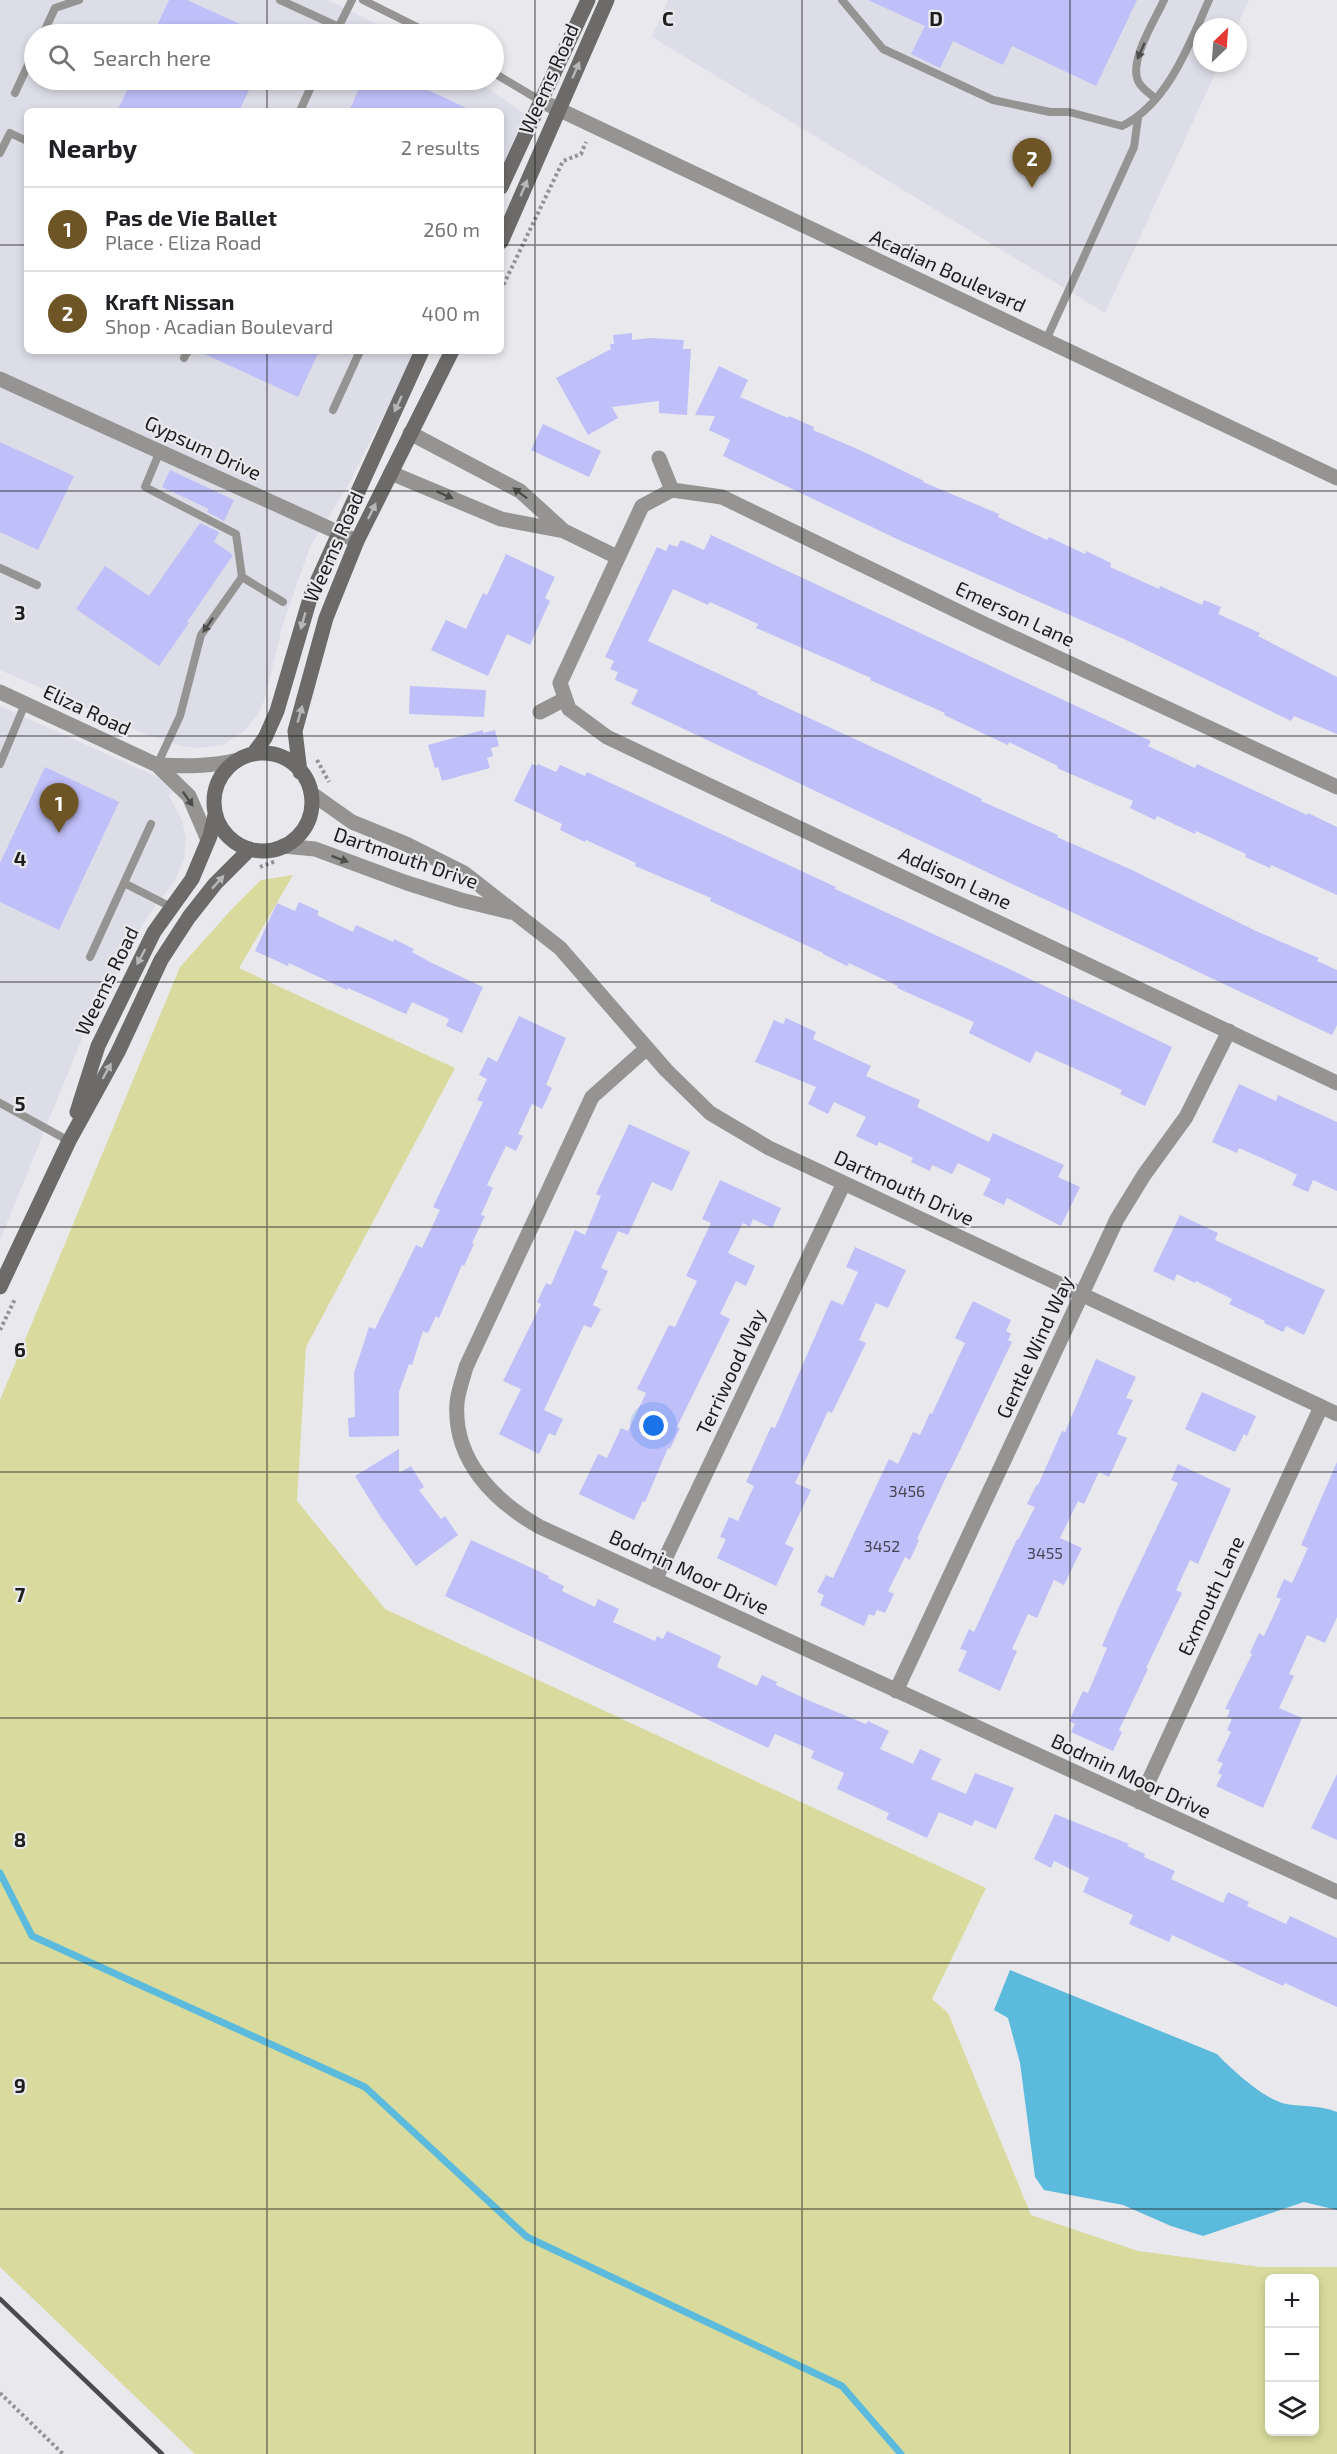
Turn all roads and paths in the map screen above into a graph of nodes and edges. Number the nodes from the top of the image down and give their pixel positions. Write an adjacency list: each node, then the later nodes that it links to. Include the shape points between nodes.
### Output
1 (79, 0): 10 (lane, via 55,8)
2 (279, 0): 11 (lane)
3 (352, 0): 12 (lane)
4 (363, 0): 13 (lane)
5 (588, 0): 19 (street, Weems Road)
6 (607, 0): 21 (street, Weems Road, one-way to 6)
7 (842, 0): 22 (lane, via 883,49 993,100 1069,112 1122,126)
8 (1164, 0): 18 (lane, one-way to 18, via 1137,59 1138,82)
9 (1209, 0): 18 (lane, via 1177,67)
10 (48, 24)
11 (324, 24)
12 (340, 24)
13 (411, 24)
14 (24, 74): 17 (lane)
15 (504, 79): 19 (lane)
16 (309, 90): 20 (lane)
17 (15, 93)
18 (1155, 98): 22 (lane)
19 (542, 101): 21 (street, Acadian Boulevard); 26 (street, Weems Road)
20 (301, 108)
21 (558, 110): 27 (street, Weems Road, one-way to 21); 29 (street, Acadian Boulevard)
22 (1138, 118): 29 (lane, via 1134,147)
23 (24, 140): 24 (lane, via 10,133)
24 (0, 153)
25 (581, 154): 28 (path, via 563,161)
26 (504, 181)
27 (504, 235)
28 (504, 284)
29 (1046, 340): 39 (street, Acadian Boulevard)
30 (359, 354): 34 (lane)
31 (421, 354): 42 (street, Weems Road, one-way to 42)
32 (450, 354): 35 (street, Weems Road)
33 (0, 379): 36 (street, Gypsum Drive)
34 (333, 410)
35 (410, 433): 38 (street, Weems Road); 41 (street, one-way to 35, via 520,491)
36 (160, 451): 42 (street, Gypsum Drive); 46 (lane, via 146,487 236,534)
37 (659, 458): 40 (street)
38 (391, 473): 41 (street, one-way to 41, via 501,519); 43 (street, Weems Road, one-way to 38)
39 (1337, 478)
40 (672, 490): 44 (street, via 642,506); 60 (street, Emerson Lane, via 722,497)
41 (564, 531): 44 (street)
42 (338, 532): 43 (street, Gypsum Drive); 53 (street, Weems Road, one-way to 53, via 311,595 277,711)
43 (357, 541): 58 (street, Weems Road, one-way to 43, via 295,731 326,618)
44 (617, 557): 50 (street, via 560,683)
45 (0, 568): 47 (lane)
46 (242, 577): 48 (lane); 57 (lane, one-way to 57, via 201,636 180,716)
47 (37, 585)
48 (283, 602)
49 (0, 692): 51 (street, Eliza Road)
50 (565, 699): 52 (street); 72 (street, Addison Lane, via 568,709 608,737)
51 (25, 704): 56 (lane); 57 (street, Eliza Road)
52 (540, 712)
53 (254, 754): 55 (street); 58 (street, via 283,757)
54 (316, 758): 59 (path)
55 (238, 759): 57 (street, Eliza Road, via 198,767); 62 (street, via 217,782)
56 (0, 764)
57 (157, 765): 64 (street, Eliza Road, one-way to 64, via 189,796)
58 (300, 772): 61 (street)
59 (331, 786)
60 (1337, 788)
61 (311, 793): 66 (street, via 307,823); 70 (street, Dartmouth Drive, via 352,822 464,873)
62 (215, 815): 64 (street, Weems Road); 65 (street, via 235,842)
63 (151, 824): 68 (lane)
64 (208, 840): 69 (street, Weems Road, via 192,879)
65 (250, 849): 66 (street); 76 (street, Weems Road, one-way to 65, via 118,1052 161,960 189,916)
66 (281, 854): 67 (path); 70 (street, Dartmouth Drive, one-way to 70, via 315,849 407,884)
67 (250, 870)
68 (124, 883): 69 (lane); 71 (lane)
69 (172, 908): 76 (street, Weems Road, one-way to 76, via 139,958 98,1046)
70 (515, 913): 73 (street, Dartmouth Drive, via 560,948)
71 (90, 957)
72 (1229, 1031): 74 (street, Addison Lane); 79 (street, Gentle Wind Way, via 1186,1117 1143,1175 1118,1220)
73 (647, 1048): 77 (street, Dartmouth Drive, via 710,1113 769,1148); 84 (street, Bodmin Moor Drive, via 592,1097 466,1367 457,1402 459,1436 470,1466 492,1492 540,1527)
74 (1337, 1083)
75 (0, 1103): 76 (lane)
76 (69, 1141): 78 (street, Weems Road)
77 (844, 1183): 79 (street, Dartmouth Drive); 84 (street, Terriwood Way)
78 (0, 1287)
79 (1083, 1295): 82 (street, Dartmouth Drive); 85 (street, Gentle Wind Way)
80 (16, 1298): 81 (path)
81 (0, 1330)
82 (1321, 1407): 83 (street, Dartmouth Drive); 86 (street, Exmouth Lane)
83 (1337, 1414)
84 (655, 1580): 85 (street, Bodmin Moor Drive)
85 (896, 1691): 86 (street, Bodmin Moor Drive)
86 (1139, 1802): 87 (street, Bodmin Moor Drive)
87 (1337, 1892)
88 (0, 2393): 89 (path)
89 (63, 2454)

